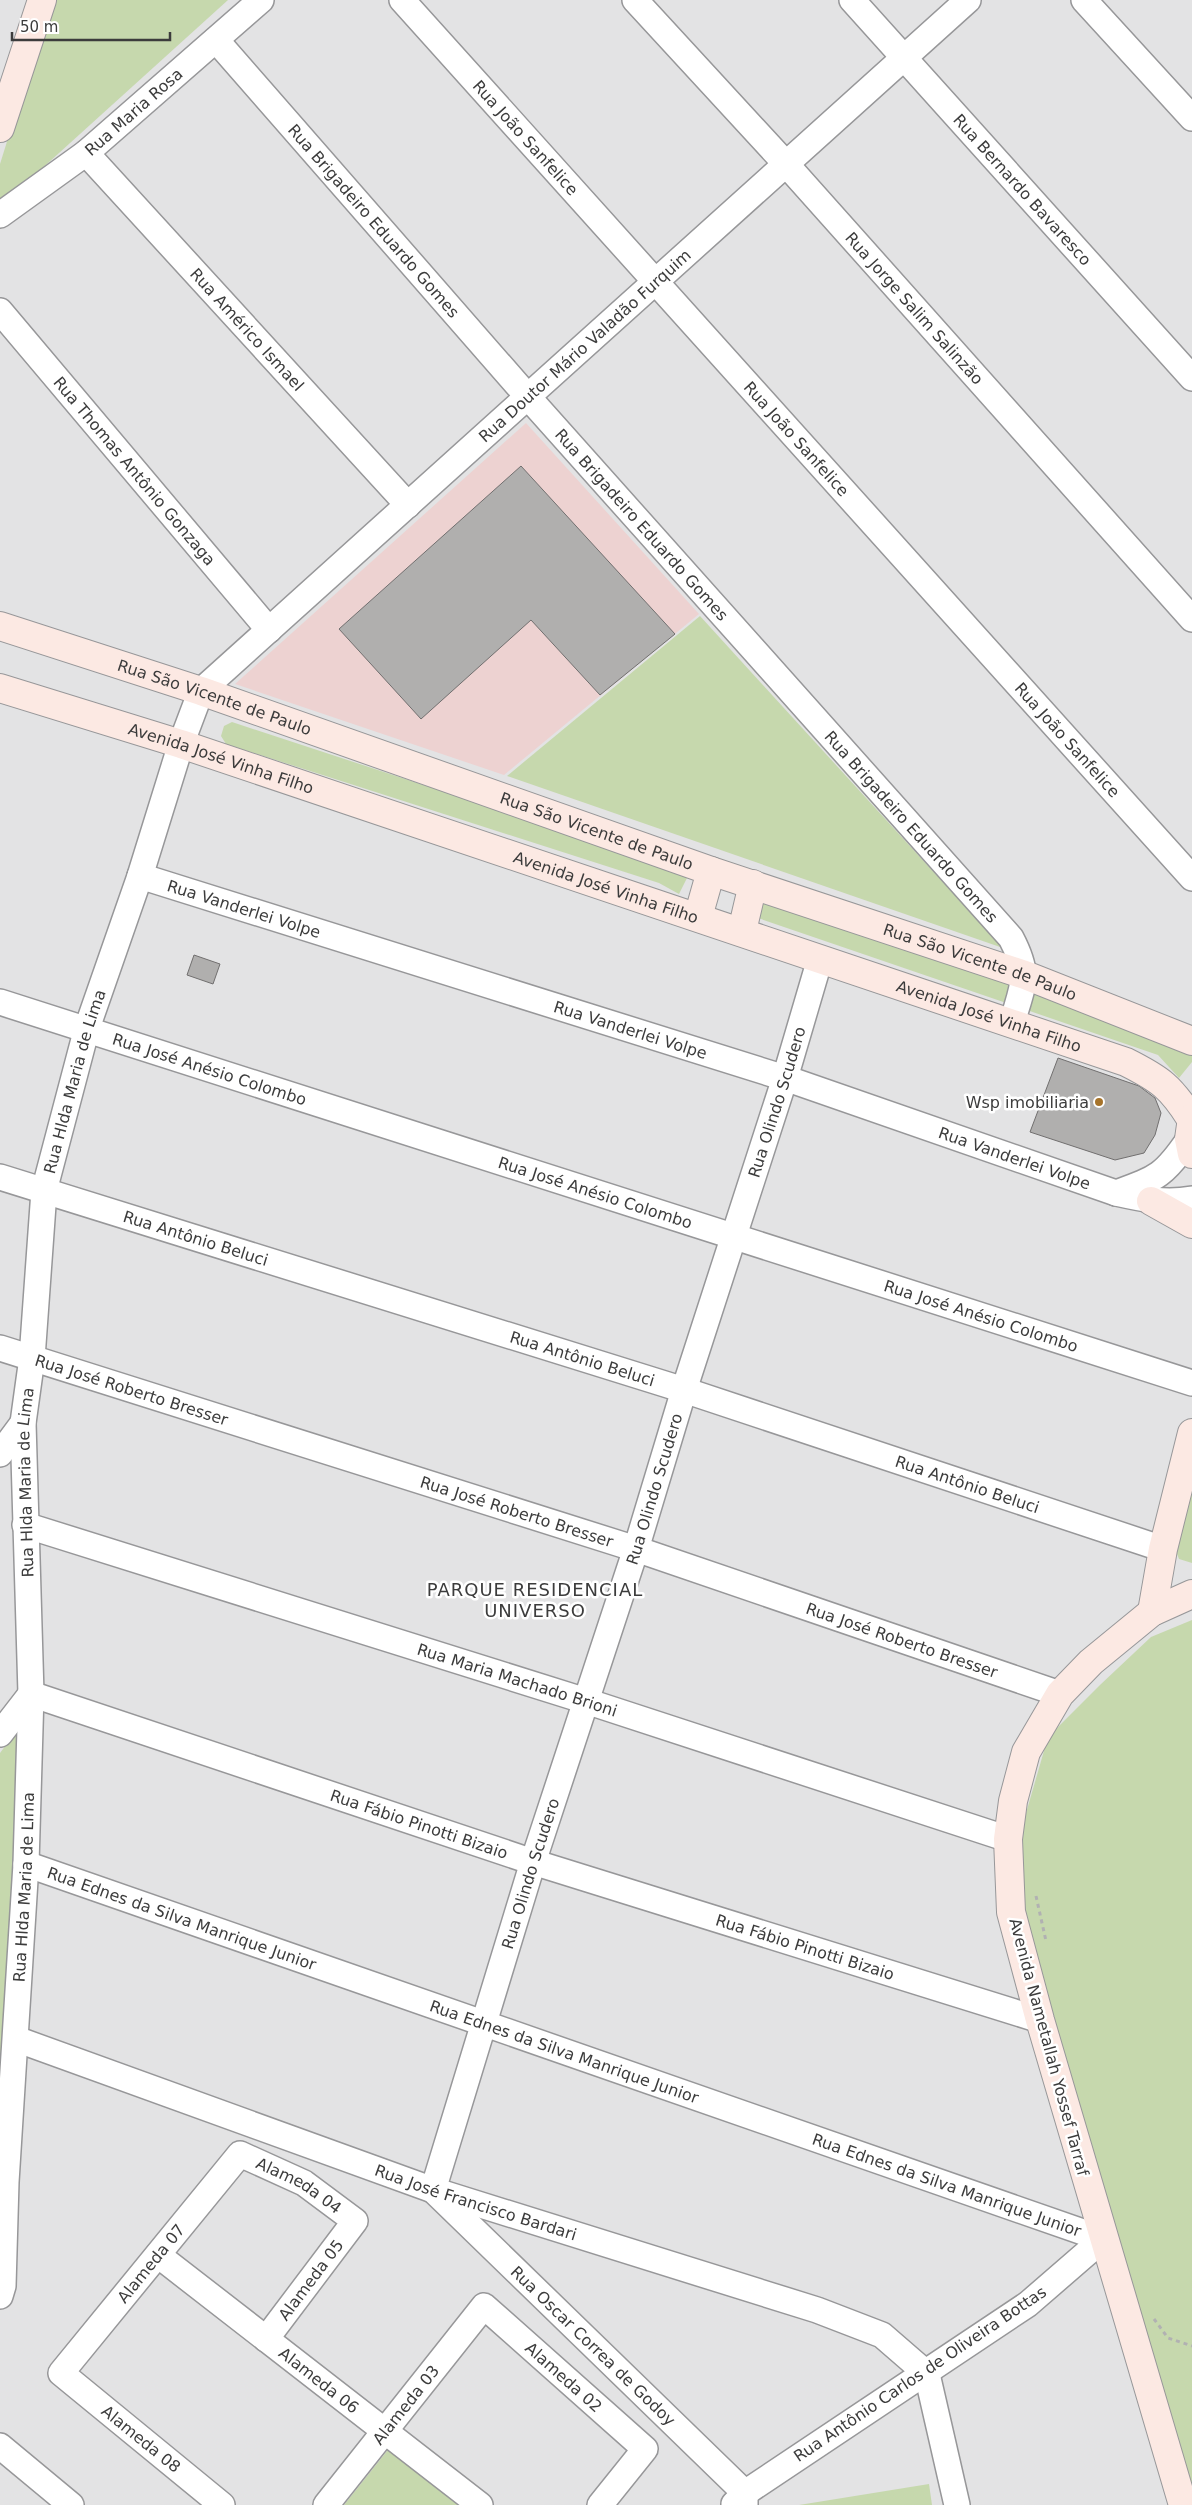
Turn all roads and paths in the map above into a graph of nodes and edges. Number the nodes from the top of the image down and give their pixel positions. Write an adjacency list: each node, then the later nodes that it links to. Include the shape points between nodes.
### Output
1 (42, 0): 11 (street)
2 (261, 0): 8 (street, Rua Maria Rosa)
3 (402, 0): 15 (street, Rua João Sanfelice)
4 (635, 0): 13 (street, Rua Jorge Salim Salinzão)
5 (852, 0): 9 (street, Rua Bernardo Bavaresco)
6 (968, 0): 9 (street, Rua Doutor Mário Valadão Furquim)
7 (1084, 0): 10 (street)
8 (216, 40): 12 (street, Rua Maria Rosa); 18 (street, Rua Brigadeiro Eduardo Gomes)
9 (903, 58): 13 (street, Rua Doutor Mário Valadão Furquim); 17 (street, Rua Bernardo Bavaresco)
10 (1192, 118)
11 (0, 128)
12 (86, 153): 14 (street, Rua Maria Rosa); 19 (street, Rua Américo Ismael)
13 (786, 164): 15 (street, Rua Doutor Mário Valadão Furquim); 20 (street, Rua Jorge Salim Salinzão)
14 (0, 215)
15 (656, 281): 18 (street, Rua Doutor Mário Valadão Furquim); 28 (street, Rua João Sanfelice)
16 (0, 312): 22 (street, Rua Thomas Antônio Gonzaga)
17 (1192, 378)
18 (528, 397): 19 (street, Rua Doutor Mário Valadão Furquim); 33 (street, Rua Brigadeiro Eduardo Gomes, via 1011,938)
19 (408, 505): 22 (street, Rua Doutor Mário Valadão Furquim)
20 (1192, 619)
21 (0, 626): 24 (street, Rua São Vicente de Paulo)
22 (269, 630): 24 (street, Rua Doutor Mário Valadão Furquim)
23 (3, 691): 25 (street, Avenida José Vinha Filho)
24 (201, 691): 25 (street, Rua Hlda Maria de Lima); 26 (street, Rua São Vicente de Paulo)
25 (180, 744): 27 (street, Rua Hlda Maria de Lima); 30 (street, Avenida José Vinha Filho)
26 (711, 871): 29 (street, Rua São Vicente de Paulo); 30 (street)
27 (140, 876): 36 (street, Rua Hlda Maria de Lima); 38 (street, Rua Vanderlei Volpe)
28 (1192, 878)
29 (753, 884): 31 (street); 33 (street, Rua São Vicente de Paulo)
30 (698, 917): 31 (street, Avenida José Vinha Filho)
31 (742, 931): 32 (street, Avenida José Vinha Filho)
32 (820, 959): 35 (street, Avenida José Vinha Filho); 38 (street, Rua Olindo Scudero)
33 (1025, 975): 35 (street); 37 (street, Rua São Vicente de Paulo)
34 (0, 1002): 36 (street, Rua José Anésio Colombo)
35 (1012, 1023): 39 (street, Avenida José Vinha Filho, via 1126,1062 1155,1076 1177,1098)
36 (87, 1028): 41 (street, Rua Hlda Maria de Lima); 46 (street, Rua José Anésio Colombo)
37 (1192, 1041)
38 (785, 1078): 42 (street, Rua Vanderlei Volpe); 46 (street, Rua Olindo Scudero)
39 (1191, 1133): 42 (street, via 1172,1164 1154,1179)
40 (0, 1177): 41 (street, Rua Antônio Beluci)
41 (44, 1191): 48 (street, Rua Hlda Maria de Lima); 50 (street, Rua Antônio Beluci)
42 (1116, 1193): 44 (street, Rua Vanderlei Volpe)
43 (1192, 1199): 44 (street, Rua Vanderlei Volpe)
44 (1151, 1201): 45 (street)
45 (1192, 1224)
46 (735, 1237): 49 (street, Rua José Anésio Colombo); 50 (street, Rua Olindo Scudero)
47 (0, 1348): 48 (street, Rua José Roberto Bresser)
48 (32, 1358): 51 (street, Rua Hlda Maria de Lima); 55 (street, Rua José Roberto Bresser)
49 (1192, 1383)
50 (684, 1390): 55 (street, Rua Olindo Scudero); 56 (street, Rua Antônio Beluci)
51 (23, 1423): 53 (street); 54 (street, Rua Hlda Maria de Lima)
52 (1192, 1433): 56 (street)
53 (0, 1454)
54 (25, 1525): 59 (street, Rua Hlda Maria de Lima); 61 (street, Rua Maria Machado Brioni)
55 (636, 1549): 60 (street, Rua José Roberto Bresser); 61 (street, Rua Olindo Scudero)
56 (1163, 1549): 58 (street)
57 (1192, 1594): 58 (street, Avenida Nametallah Yossef Tarraf)
58 (1152, 1612): 60 (street, Avenida Nametallah Yossef Tarraf, via 1091,1662)
59 (31, 1694): 62 (street); 64 (street, Rua Fábio Pinotti Bizaio); 65 (street, Rua Hlda Maria de Lima)
60 (1060, 1694): 63 (street, Avenida Nametallah Yossef Tarraf, via 1026,1752 1013,1801)
61 (586, 1701): 63 (street, Rua Maria Machado Brioni); 64 (street, Rua Olindo Scudero)
62 (0, 1734)
63 (1008, 1839): 68 (street, Avenida Nametallah Yossef Tarraf, via 1012,1912)
64 (533, 1862): 68 (street, Rua Fábio Pinotti Bizaio); 69 (street, Rua Olindo Scudero)
65 (26, 1864): 69 (street, Rua Ednes da Silva Manrique Junior); 70 (street, Rua Hlda Maria de Lima)
66 (1035, 1891): 67 (path)
67 (1047, 1945)
68 (1040, 2020): 74 (street, Avenida Nametallah Yossef Tarraf)
69 (485, 2024): 72 (street, Rua Olindo Scudero); 74 (street, Rua Ednes da Silva Manrique Junior)
70 (16, 2039): 72 (street, Rua José Francisco Bardari); 76 (street, Rua Hlda Maria de Lima)
71 (240, 2154): 73 (street, Alameda 04, via 304,2183); 75 (street, Alameda 07)
72 (433, 2190): 82 (street, Rua José Francisco Bardari, via 817,2310 882,2335); 85 (street, Rua Oscar Correa de Godoy)
73 (355, 2221): 79 (street, Alameda 05)
74 (1103, 2239): 82 (street, Rua Antônio Carlos de Oliveira Bottas, via 1028,2304); 92 (street, Avenida Nametallah Yossef Tarraf)
75 (158, 2255): 79 (street, Alameda 06); 81 (street, Alameda 07)
76 (0, 2296)
77 (484, 2306): 83 (street, Alameda 03); 90 (street, Alameda 02, via 645,2449)
78 (1149, 2312): 80 (path, via 1168,2338)
79 (266, 2339): 83 (street, Alameda 06)
80 (1192, 2346)
81 (61, 2373): 87 (street, Alameda 08)
82 (927, 2374): 85 (street, Rua Antônio Carlos de Oliveira Bottas); 91 (street)
83 (385, 2431): 88 (street, Alameda 03); 89 (street, Alameda 06)
84 (0, 2446): 86 (street)
85 (741, 2501)
86 (72, 2505)
87 (222, 2505)
88 (326, 2505)
89 (480, 2505)
90 (600, 2505)
91 (956, 2505)
92 (1183, 2505)

